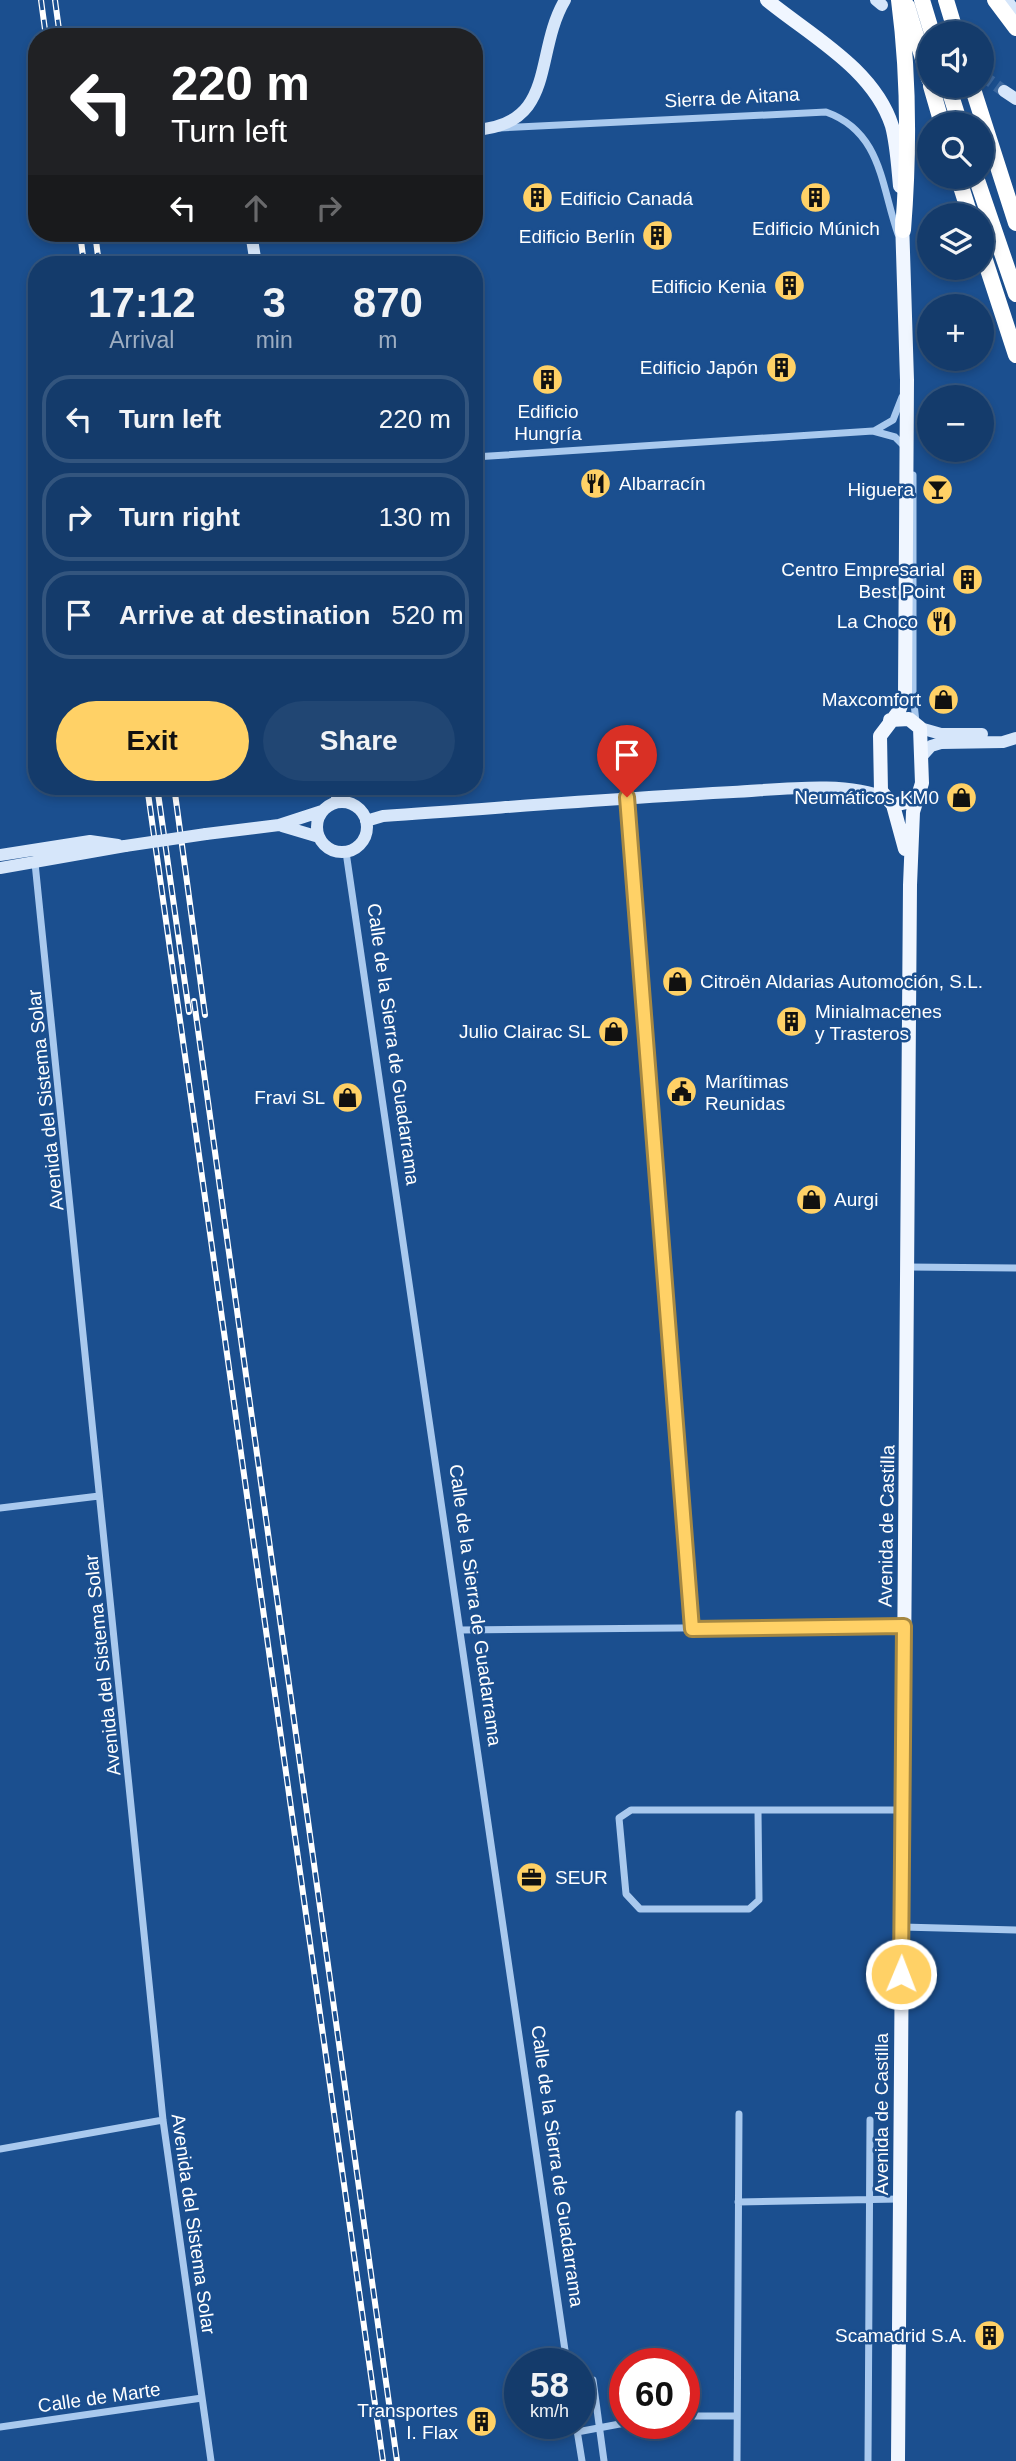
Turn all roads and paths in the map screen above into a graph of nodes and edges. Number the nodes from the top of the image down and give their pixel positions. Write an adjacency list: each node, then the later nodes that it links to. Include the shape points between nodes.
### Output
1 (565, 0): 17 (street, via 538,88 517,119)
2 (767, 0): 21 (main road, via 858,73 884,107 895,141)
3 (899, 0): 21 (highway, via 907,118)
4 (906, 0): 13 (highway)
5 (922, 0): 10 (highway)
6 (946, 0): 11 (highway)
7 (995, 0): 12 (highway)
8 (1007, 0): 9 (street)
9 (1016, 13)
10 (928, 21)
11 (952, 21)
12 (1016, 28)
13 (917, 38)
14 (1004, 91): 16 (street)
15 (976, 98): 20 (highway)
16 (1016, 99)
17 (498, 128): 18 (street, Sierra de Aitana); 22 (street, Sierra de Aitana, via 826,112 849,122 872,147)
18 (483, 129)
19 (980, 189): 24 (highway)
20 (1016, 223)
21 (903, 230): 22 (main road)
22 (904, 250): 26 (main road)
23 (991, 280): 25 (highway)
24 (1016, 294)
25 (1016, 355)
26 (907, 380): 27 (street, via 893,420); 28 (main road)
27 (873, 432): 28 (street, via 895,437); 29 (street)
28 (906, 450): 30 (main road, via 905,694); 31 (street, via 913,475 913,694)
29 (483, 456)
30 (890, 720): 31 (main road, via 909,719); 34 (main road, Avenida de Castilla, via 880,736)
31 (918, 726): 32 (street, via 941,734); 33 (main road, Avenida de Castilla)
32 (1013, 738): 33 (street, via 1003,743 941,743)
33 (922, 756): 38 (main road, Avenida de Castilla, via 922,783)
34 (880, 769): 35 (street); 40 (main road, Avenida de Castilla, via 881,791)
35 (857, 789): 37 (street); 40 (street)
36 (337, 795): 39 (street)
37 (627, 797): 42 (street); 57 (street)
38 (916, 800): 40 (main road); 51 (main road, Avenida de Castilla)
39 (338, 802): 41 (street); 42 (street, via 357,807)
40 (889, 802): 51 (main road, Avenida de Castilla, via 899,817)
41 (323, 811): 43 (street); 44 (street)
42 (366, 821): 47 (street, via 363,841)
43 (279, 825): 44 (street); 46 (street, bridge)
44 (319, 837): 47 (street, via 325,845)
45 (64, 845): 46 (street, via 90,841); 48 (street); 49 (street)
46 (125, 846): 49 (street)
47 (346, 852): 58 (street, Calle de la Sierra de Guadarrama)
48 (2, 854): 49 (street)
49 (36, 863): 50 (street); 54 (street, Avenida del Sistema Solar)
50 (0, 867)
51 (910, 885): 52 (main road, Avenida de Castilla)
52 (908, 1267): 53 (street); 56 (main road, Avenida de Castilla)
53 (1016, 1268)
54 (99, 1496): 55 (street); 64 (street, Avenida del Sistema Solar)
55 (0, 1508)
56 (904, 1626): 57 (street); 59 (main road, Avenida de Castilla)
57 (692, 1629): 58 (street)
58 (460, 1630): 70 (street, Calle de la Sierra de Guadarrama)
59 (902, 1810): 60 (street); 61 (main road, Avenida de Castilla)
60 (758, 1811): 60 (street, via 631,1810 619,1818 626,1894 640,1909 749,1909 759,1900)
61 (902, 1927): 62 (street); 68 (main road, Avenida de Castilla)
62 (1016, 1930)
63 (739, 2114): 69 (street)
64 (163, 2120): 66 (street); 72 (street, Avenida del Sistema Solar)
65 (870, 2120): 67 (street)
66 (0, 2149)
67 (869, 2199): 68 (street); 69 (street); 84 (street)
68 (899, 2199): 85 (main road, Avenida de Castilla)
69 (738, 2202): 74 (street)
70 (566, 2348)
71 (595, 2395): 77 (street)
72 (202, 2398): 78 (street, Calle de Marte); 80 (street, Avenida del Sistema Solar)
73 (700, 2416): 74 (street)
74 (737, 2416): 83 (street)
75 (609, 2425): 77 (street)
76 (595, 2426): 77 (street)
77 (599, 2426): 82 (street)
78 (0, 2427)
79 (579, 2439): 81 (street)
80 (211, 2461)
81 (582, 2461)
82 (604, 2461)
83 (737, 2461)
84 (868, 2461)
85 (898, 2461)

